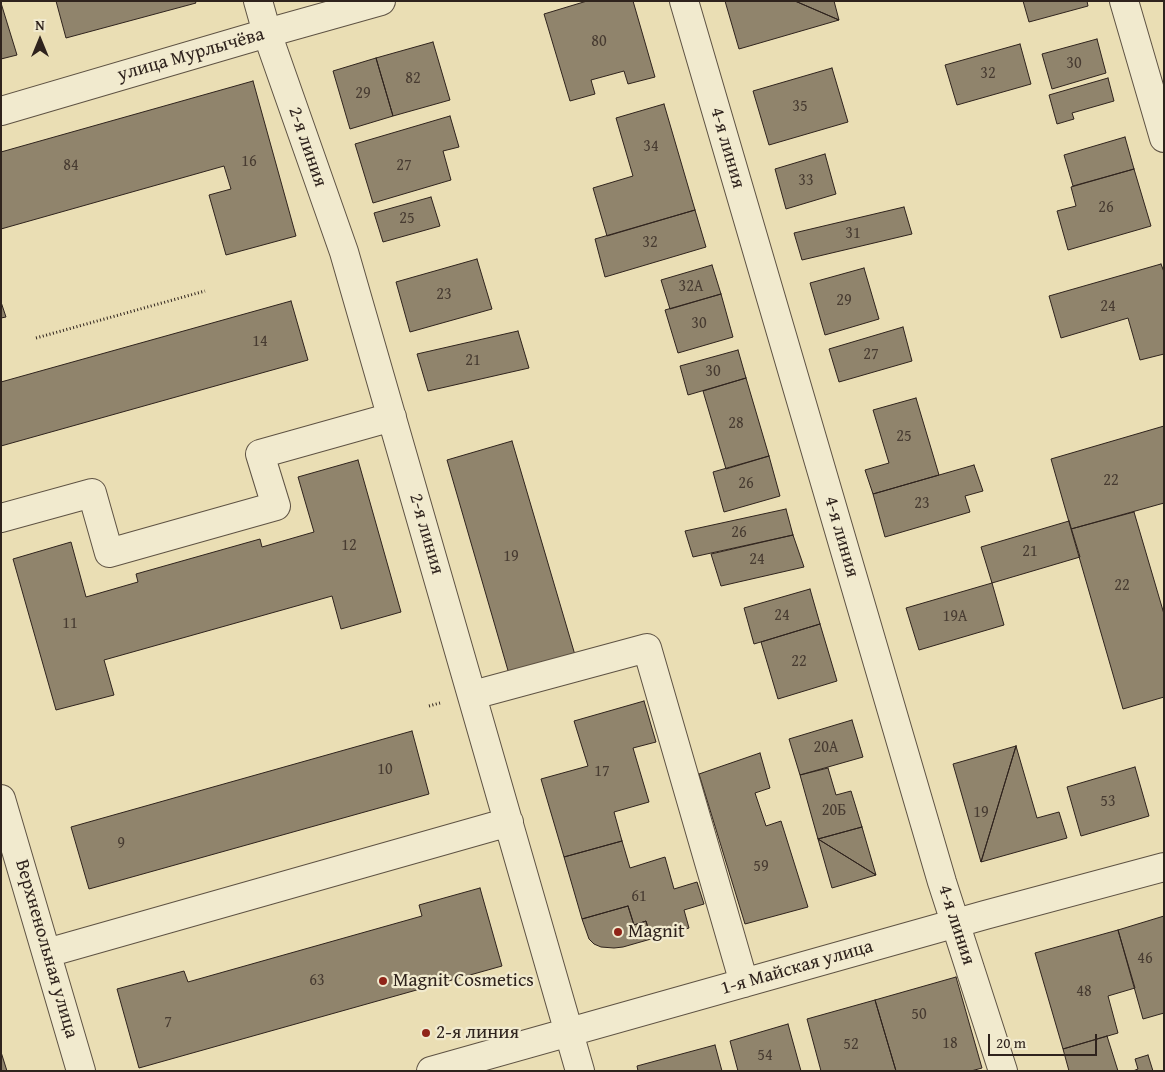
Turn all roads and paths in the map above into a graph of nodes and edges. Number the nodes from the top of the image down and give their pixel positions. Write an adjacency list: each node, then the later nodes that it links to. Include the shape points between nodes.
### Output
1 (258, 1): 5 (street, 2-я линия)
2 (381, 1): 5 (street, улица Мурлычёва)
3 (684, 1): 16 (street, 4-я линия)
4 (1124, 1): 7 (street)
5 (267, 33): 6 (street, улица Мурлычёва); 10 (street, 2-я линия, via 344,252)
6 (1, 111)
7 (1164, 138)
8 (205, 291): 9 (path)
9 (36, 338)
10 (392, 417): 11 (street, via 260,454 276,506 109,553 92,493); 12 (street, 2-я линия)
11 (1, 518)
12 (472, 695): 14 (street, 2-я линия); 18 (street, via 647,648)
13 (1, 799): 17 (street, Верхненольная улица)
14 (509, 822): 17 (street); 19 (street, 2-я линия)
15 (1164, 867): 16 (street, 1-я Майская улица)
16 (956, 924): 18 (street, 1-я Майская улица); 23 (street, 4-я линия)
17 (47, 953): 20 (street, Верхненольная улица)
18 (744, 983): 19 (street, 1-я Майская улица)
19 (570, 1033): 21 (street, 1-я Майская улица); 22 (street, 2-я линия)
20 (81, 1071)
21 (431, 1071)
22 (580, 1071)
23 (1003, 1071)

